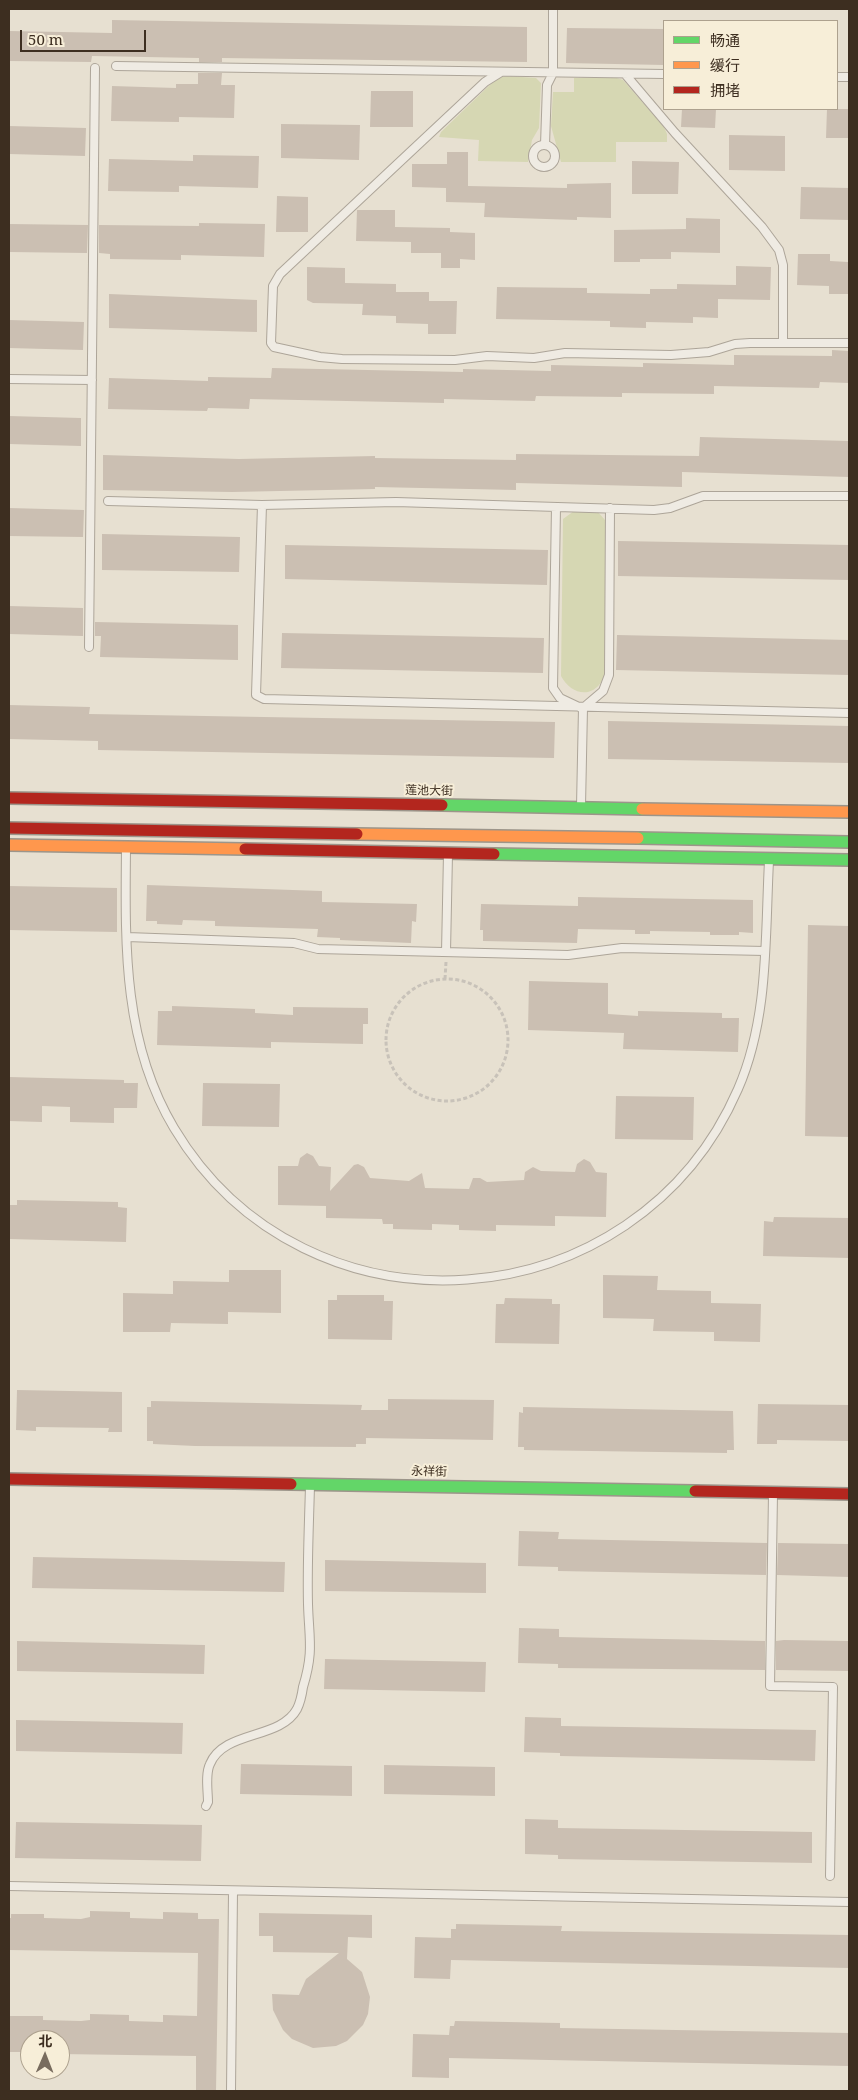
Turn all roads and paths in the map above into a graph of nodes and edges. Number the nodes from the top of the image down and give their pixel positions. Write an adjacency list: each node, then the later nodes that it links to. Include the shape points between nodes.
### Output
1 (553, 9): 5 (lane)
2 (116, 66): 4 (lane)
3 (95, 68): 12 (lane)
4 (501, 72): 5 (lane); 9 (lane, via 478,88 280,274 273,286 271,343 274,347 342,359 455,360 564,353 670,355 709,352 735,344)
5 (553, 73): 6 (lane); 8 (lane, via 547,85)
6 (625, 74): 7 (lane); 9 (lane, via 779,250 783,265)
7 (663, 74)
8 (545, 145)
9 (782, 343): 10 (lane)
10 (849, 343)
11 (9, 379): 12 (lane)
12 (92, 380): 18 (lane)
13 (849, 496): 17 (lane, via 702,496 670,508)
14 (108, 501): 15 (lane)
15 (262, 505): 16 (lane, via 396,502); 19 (lane, via 256,695 264,699)
16 (556, 507): 17 (lane); 19 (lane, via 553,688 560,698)
17 (610, 508): 19 (lane, via 609,676 604,691)
18 (90, 646)
19 (583, 708): 20 (lane); 22 (lane)
20 (849, 714)
21 (9, 798): 22 (street, 莲池大街)
22 (581, 808): 23 (street, 莲池大街)
23 (849, 812)
24 (9, 828): 25 (street)
25 (849, 842)
26 (9, 845): 27 (street)
27 (126, 847): 28 (street); 31 (lane)
28 (448, 853): 29 (street); 33 (lane)
29 (769, 859): 30 (street); 32 (lane)
30 (849, 860)
31 (127, 937): 32 (lane, via 134,1022 149,1077 174,1129 208,1175 250,1214 324,1258 380,1275 436,1282 495,1278 570,1256 630,1223 674,1185 711,1140 739,1088 756,1032); 33 (lane, via 294,943 318,949)
32 (764, 951): 33 (lane, via 622,948 568,954)
33 (446, 952)
34 (474, 1094): 34 (path, via 437,1100 413,1090 395,1072 386,1048 388,1023 400,1001 419,986 443,979 468,982 489,995 503,1016 507,1028 506,1054 494,1078)
35 (9, 1479): 36 (street, 永祥街)
36 (310, 1484): 37 (street, 永祥街); 39 (lane, via 308,1605 311,1662 297,1709 287,1720 219,1751 209,1766)
37 (773, 1492): 38 (street, 永祥街); 40 (lane, via 770,1686 833,1686)
38 (849, 1494)
39 (206, 1806)
40 (830, 1876)
41 (9, 1886): 42 (lane)
42 (233, 1891): 43 (lane); 44 (lane)
43 (849, 1902)
44 (231, 2091)

